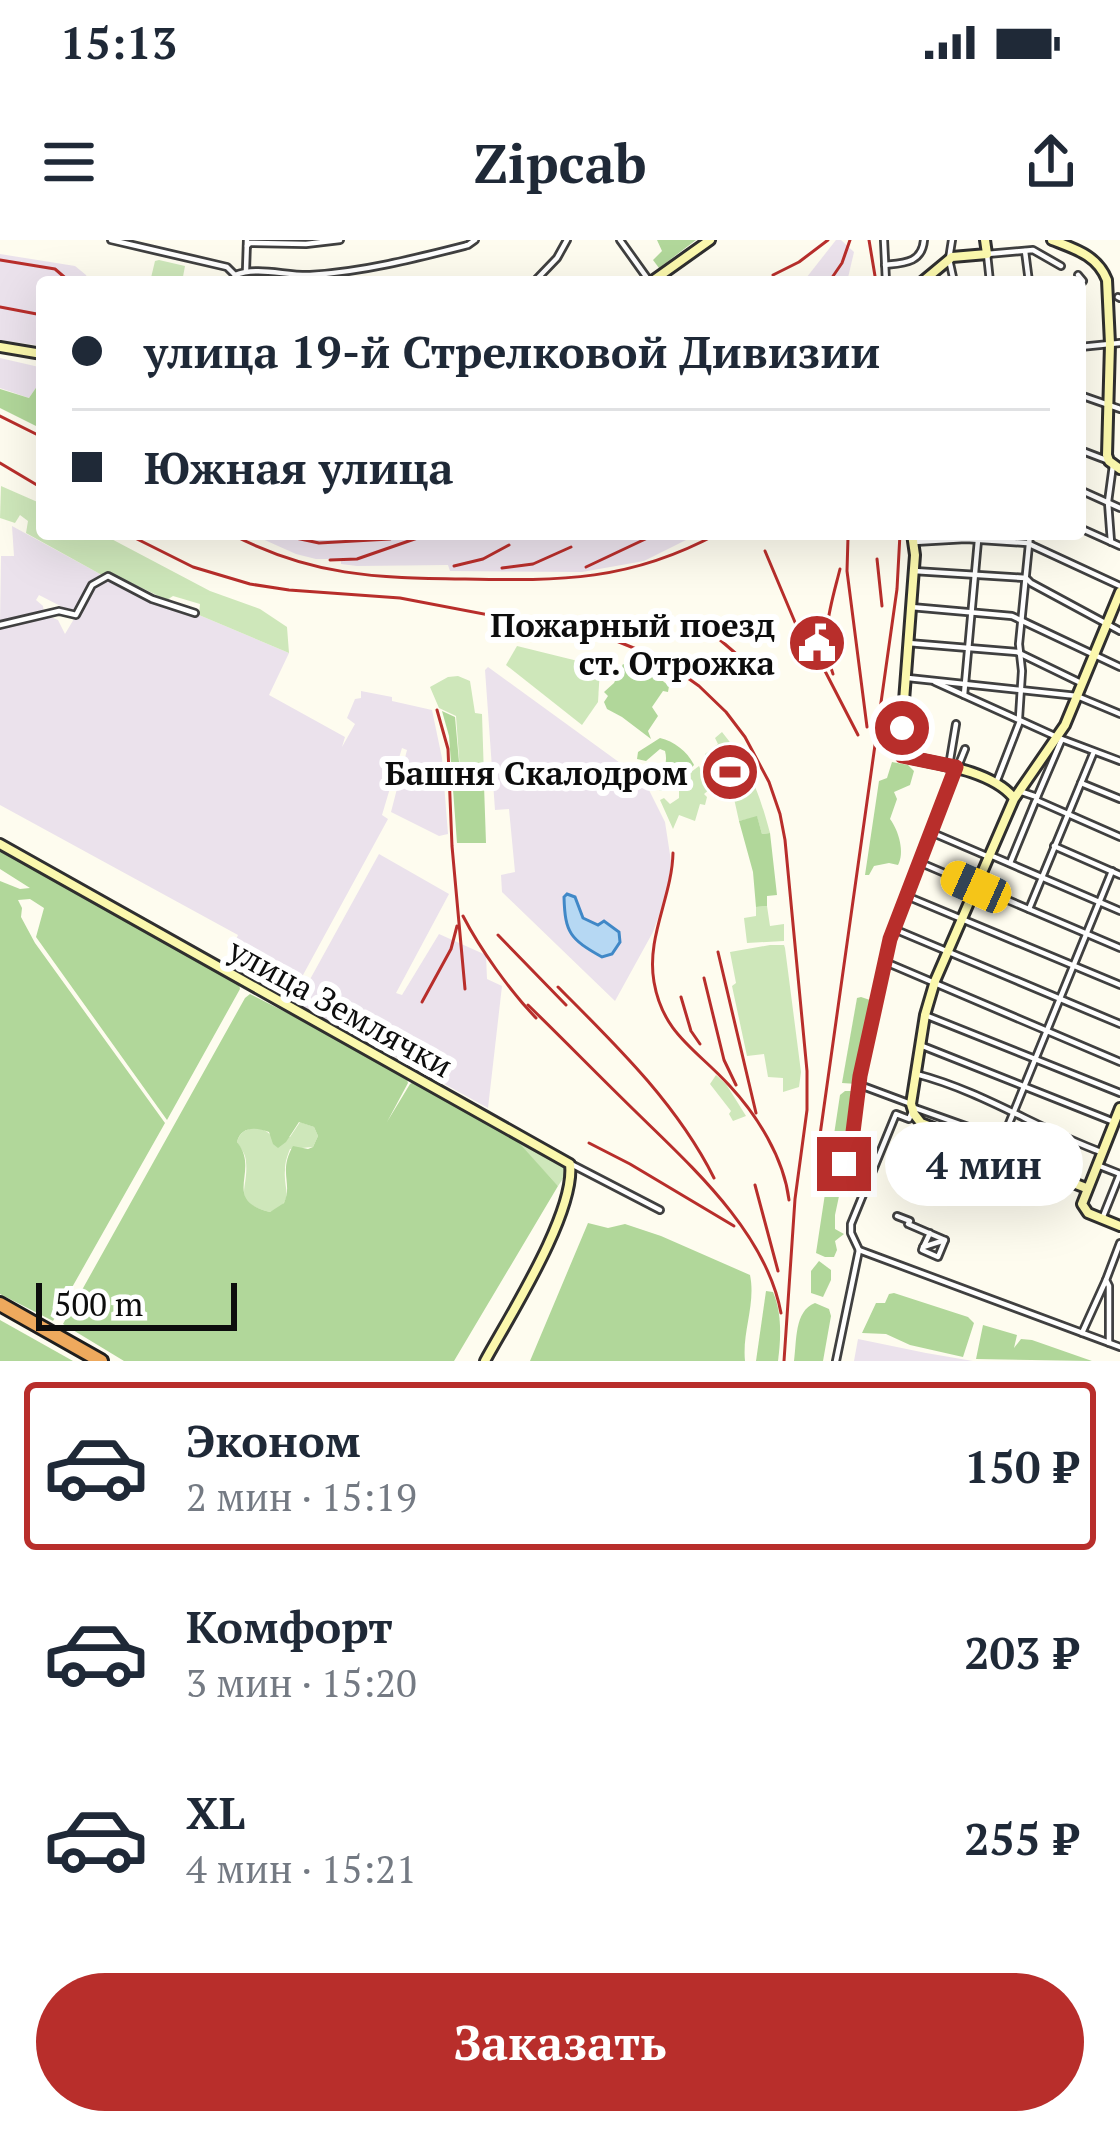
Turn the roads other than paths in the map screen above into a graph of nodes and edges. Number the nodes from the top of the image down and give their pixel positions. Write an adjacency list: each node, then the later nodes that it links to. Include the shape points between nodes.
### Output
1 (111, 240): 20 (street, via 227,267)
2 (340, 240): 13 (street)
3 (475, 240): 19 (street, via 324,273)
4 (568, 240): 22 (street)
5 (620, 240): 23 (street)
6 (710, 240): 24 (street)
7 (884, 240): 17 (street)
8 (924, 240): 17 (street, via 918,257)
9 (952, 240): 16 (street)
10 (986, 240): 15 (street)
11 (1020, 240): 14 (street)
12 (1052, 240): 30 (street, via 1103,270)
13 (246, 242): 19 (street)
14 (1023, 251): 15 (street); 18 (street); 29 (street)
15 (987, 254): 16 (street); 28 (street)
16 (949, 259): 26 (street); 27 (street)
17 (885, 265): 25 (street)
18 (1061, 266)
19 (246, 272): 21 (street)
20 (233, 276)
21 (240, 276)
22 (540, 276)
23 (647, 276)
24 (659, 276)
25 (886, 276)
26 (929, 276)
27 (953, 276)
28 (989, 276)
29 (1027, 276)
30 (1115, 344): 34 (street)
31 (0, 347): 32 (street)
32 (36, 353)
33 (1086, 397): 34 (street)
34 (1109, 405): 35 (street); 36 (street)
35 (1120, 409)
36 (1113, 463): 38 (street)
37 (1086, 493): 38 (street)
38 (1108, 502): 39 (street); 45 (street)
39 (1120, 508)
40 (1086, 531): 45 (street)
41 (913, 540): 47 (street)
42 (978, 540): 43 (street); 48 (street)
43 (1016, 541): 44 (street)
44 (1028, 542): 49 (street); 50 (street)
45 (1111, 542): 46 (street)
46 (1120, 546)
47 (914, 571): 48 (street); 51 (street)
48 (976, 575): 49 (street); 53 (street)
49 (1028, 583): 54 (street); 55 (street)
50 (1120, 589): 55 (street)
51 (911, 608): 53 (street); 58 (street)
52 (195, 613): 56 (street, via 108,576 92,585 76,615 59,611)
53 (973, 613): 54 (street); 59 (street)
54 (1024, 620): 60 (street); 61 (street)
55 (1107, 624): 57 (street); 61 (street)
56 (0, 625)
57 (1120, 631)
58 (908, 644): 59 (street); 63 (street)
59 (969, 648): 60 (street); 65 (street)
60 (1022, 653): 66 (street); 67 (street)
61 (1094, 654): 62 (street); 66 (street)
62 (1120, 667)
63 (906, 678): 64 (street); 77 (street, via 900,754)
64 (930, 680): 65 (street); 69 (street)
65 (966, 683): 67 (street); 69 (street)
66 (1082, 683): 68 (street)
67 (1022, 689): 68 (street); 71 (street)
68 (1077, 696): 70 (street); 73 (street)
69 (964, 697): 71 (street)
70 (1120, 714)
71 (1019, 721): 73 (street); 79 (street)
72 (956, 724): 77 (street)
73 (1060, 738): 75 (street); 80 (street); 81 (street)
74 (965, 749): 77 (street, via 961,765)
75 (1094, 751): 76 (street); 78 (street)
76 (1120, 761)
77 (952, 766): 79 (street); 84 (street)
78 (1081, 783): 82 (street); 83 (street)
79 (995, 784): 80 (street)
80 (1016, 795): 81 (street); 88 (street)
81 (1036, 798): 83 (street); 90 (street)
82 (1120, 800)
83 (1067, 814): 85 (street); 87 (street)
84 (931, 832): 88 (street); 89 (street)
85 (1120, 836)
86 (0, 844): 125 (street, улица Землячки)
87 (1054, 846): 91 (street); 92 (street)
88 (989, 856): 90 (street); 93 (street)
89 (920, 863): 93 (street); 94 (street)
90 (1010, 863): 92 (street)
91 (1116, 873): 95 (street)
92 (1041, 878): 95 (street); 96 (street)
93 (976, 887): 96 (street); 98 (street)
94 (908, 897): 98 (street); 99 (street)
95 (1100, 903): 97 (street); 100 (street)
96 (1029, 909): 100 (street)
97 (1120, 911)
98 (962, 919): 102 (street); 104 (street)
99 (894, 929): 102 (street); 103 (street)
100 (1087, 934): 101 (street); 104 (street)
101 (1120, 948)
102 (948, 950): 105 (street); 107 (street)
103 (884, 961): 105 (street); 116 (street)
104 (1074, 966): 106 (street); 107 (street)
105 (935, 981): 108 (street); 110 (street)
106 (1120, 985)
107 (1060, 998): 109 (street); 110 (street)
108 (925, 1015): 111 (street); 112 (street)
109 (1120, 1024)
110 (1047, 1030): 112 (street); 113 (street)
111 (920, 1045): 114 (street); 115 (street)
112 (1035, 1058): 115 (street); 117 (street)
113 (1120, 1062)
114 (916, 1074): 119 (street); 120 (street)
115 (1024, 1084): 119 (street); 121 (street)
116 (860, 1085): 120 (street); 126 (street)
117 (1120, 1093)
118 (1120, 1108): 121 (street)
119 (1013, 1111): 122 (street); 123 (street)
120 (913, 1113): 122 (street); 124 (street); 139 (street, via 896,1114 851,1224)
121 (1114, 1122): 123 (street)
122 (1003, 1139): 124 (street)
123 (1101, 1152): 127 (street)
124 (997, 1153): 129 (street); 130 (street)
125 (568, 1162): 131 (street, улица Землячки); 147 (street, via 571,1176 549,1243)
126 (844, 1164)
127 (1096, 1164): 128 (street); 129 (street)
128 (1120, 1174): 133 (street)
129 (1086, 1188): 133 (street, via 1082,1206)
130 (979, 1197)
131 (660, 1210)
132 (897, 1216): 135 (street)
133 (1097, 1217): 134 (street)
134 (1120, 1226)
135 (930, 1233): 136 (street); 138 (street)
136 (945, 1240): 138 (street); 138 (street, via 938,1256)
137 (1120, 1243): 140 (street)
138 (923, 1247)
139 (859, 1250): 142 (street); 148 (street)
140 (1106, 1280): 142 (street); 143 (street)
141 (0, 1308): 145 (highway); 146 (highway)
142 (1082, 1333): 143 (street)
143 (1109, 1343): 144 (street)
144 (1120, 1347)
145 (87, 1361)
146 (101, 1361)
147 (484, 1361)
148 (836, 1361)

